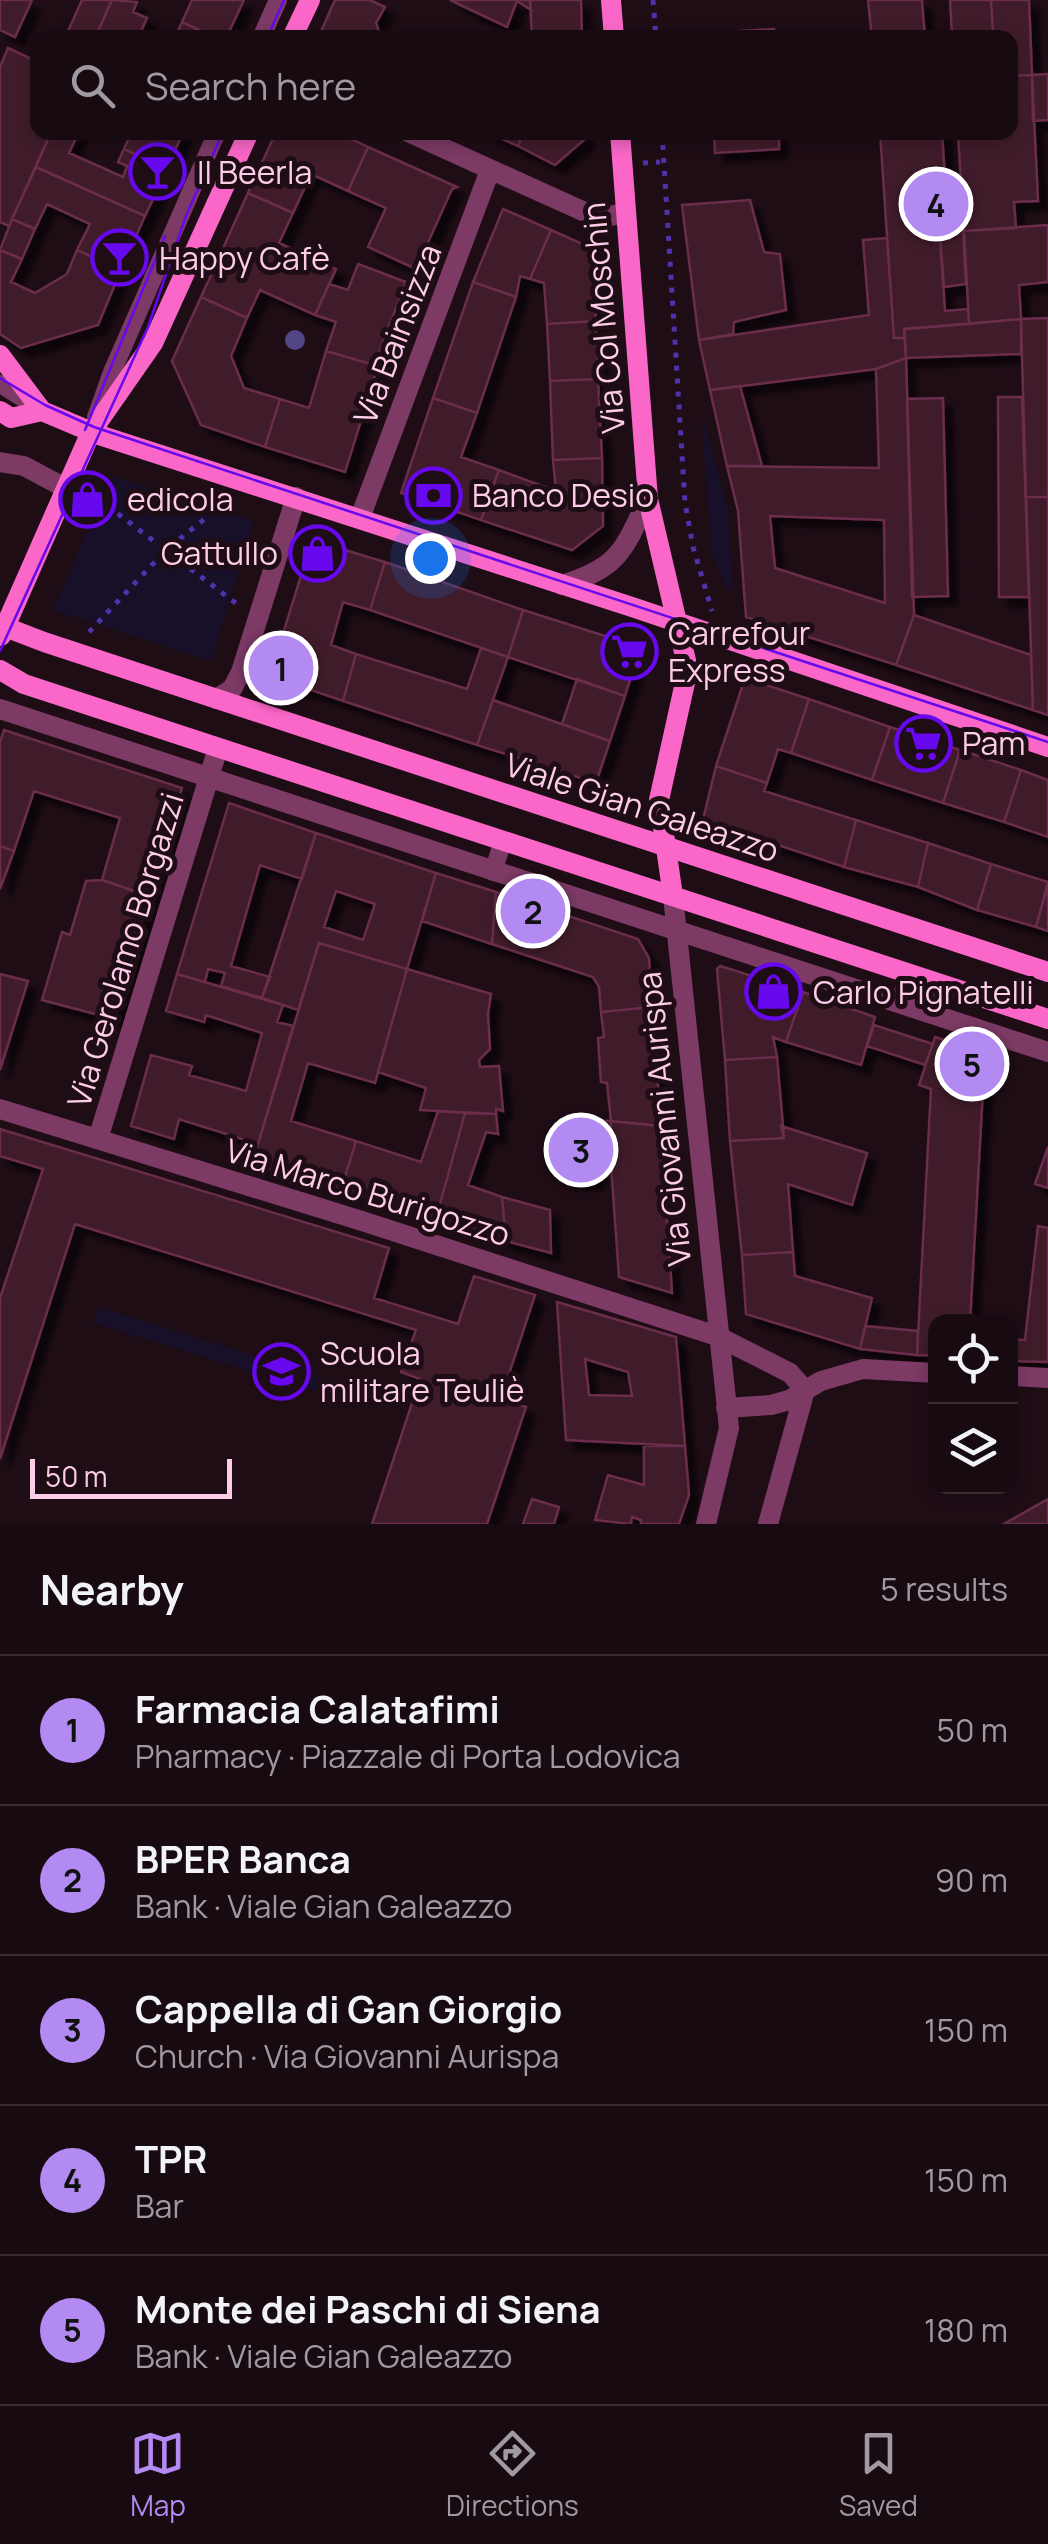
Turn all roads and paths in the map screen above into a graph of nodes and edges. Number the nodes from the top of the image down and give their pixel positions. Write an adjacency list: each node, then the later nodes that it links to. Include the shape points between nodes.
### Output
1 (278, 0): 5 (lane)
2 (310, 0): 6 (main road)
3 (611, 0): 7 (main road)
4 (653, 0): 8 (path)
5 (264, 30)
6 (296, 30)
7 (613, 30)
8 (655, 30)
9 (214, 140): 20 (lane)
10 (245, 140): 20 (main road, via 153,342)
11 (425, 140): 14 (street)
12 (620, 140): 15 (main road, Via Col Moschin)
13 (662, 140): 31 (path, via 685,503)
14 (490, 170): 15 (street, via 599,217); 27 (street, Via Bainsizza)
15 (624, 212): 25 (main road, Via Col Moschin)
16 (2, 356): 18 (main road)
17 (0, 384): 18 (lane)
18 (42, 410): 19 (main road); 20 (main road)
19 (4, 420)
20 (91, 432): 22 (main road); 23 (main road)
21 (0, 462): 22 (street, via 24,466)
22 (66, 489): 34 (main road)
23 (296, 497): 27 (main road); 38 (street, via 241,672)
24 (98, 498): 28 (path)
25 (648, 499): 29 (street, via 612,562); 33 (main road, Via Col Moschin)
26 (222, 505): 28 (path)
27 (360, 518): 29 (main road)
28 (166, 550): 32 (path); 35 (path)
29 (562, 585): 33 (main road)
30 (692, 591): 31 (path)
31 (708, 596): 36 (path)
32 (237, 604)
33 (677, 622): 36 (main road); 46 (main road, Via Col Moschin, via 688,669 658,800)
34 (2, 630): 38 (main road, Viale Gian Galeazzo)
35 (90, 632)
36 (722, 638): 40 (main road)
37 (0, 670): 41 (main road, via 24,684)
38 (216, 699): 46 (main road, Viale Gian Galeazzo)
39 (0, 709): 42 (street)
40 (1048, 747)
41 (218, 748): 42 (street); 43 (main road)
42 (209, 778): 44 (street); 58 (street, Via Gerolamo Borgazzi)
43 (394, 805): 44 (lane); 45 (main road)
44 (384, 836): 47 (street)
45 (504, 841): 47 (lane); 48 (main road)
46 (665, 846): 48 (main road, Via Col Moschin); 50 (main road, Viale Gian Galeazzo)
47 (493, 872): 49 (street)
48 (673, 896): 49 (street, Via Giovanni Aurispa); 51 (main road)
49 (674, 932): 53 (street); 59 (street, Via Giovanni Aurispa)
50 (1048, 972)
51 (909, 974): 52 (main road); 53 (lane)
52 (936, 982): 54 (lane); 55 (main road)
53 (899, 1003): 54 (street)
54 (926, 1012): 56 (street)
55 (1048, 1019)
56 (1048, 1052)
57 (0, 1108): 58 (street, Via Marco Burigozzo)
58 (98, 1139): 59 (street, Via Marco Burigozzo)
59 (717, 1336): 63 (street, Via Marco Burigozzo, via 790,1373); 64 (street, Via Giovanni Aurispa)
60 (928, 1373): 63 (street, via 863,1369)
61 (1018, 1376): 62 (street)
62 (1048, 1378)
63 (805, 1390): 64 (street, via 771,1406); 66 (street)
64 (726, 1408): 65 (street, Via Giovanni Aurispa, via 729,1428)
65 (706, 1524)
66 (768, 1524)

